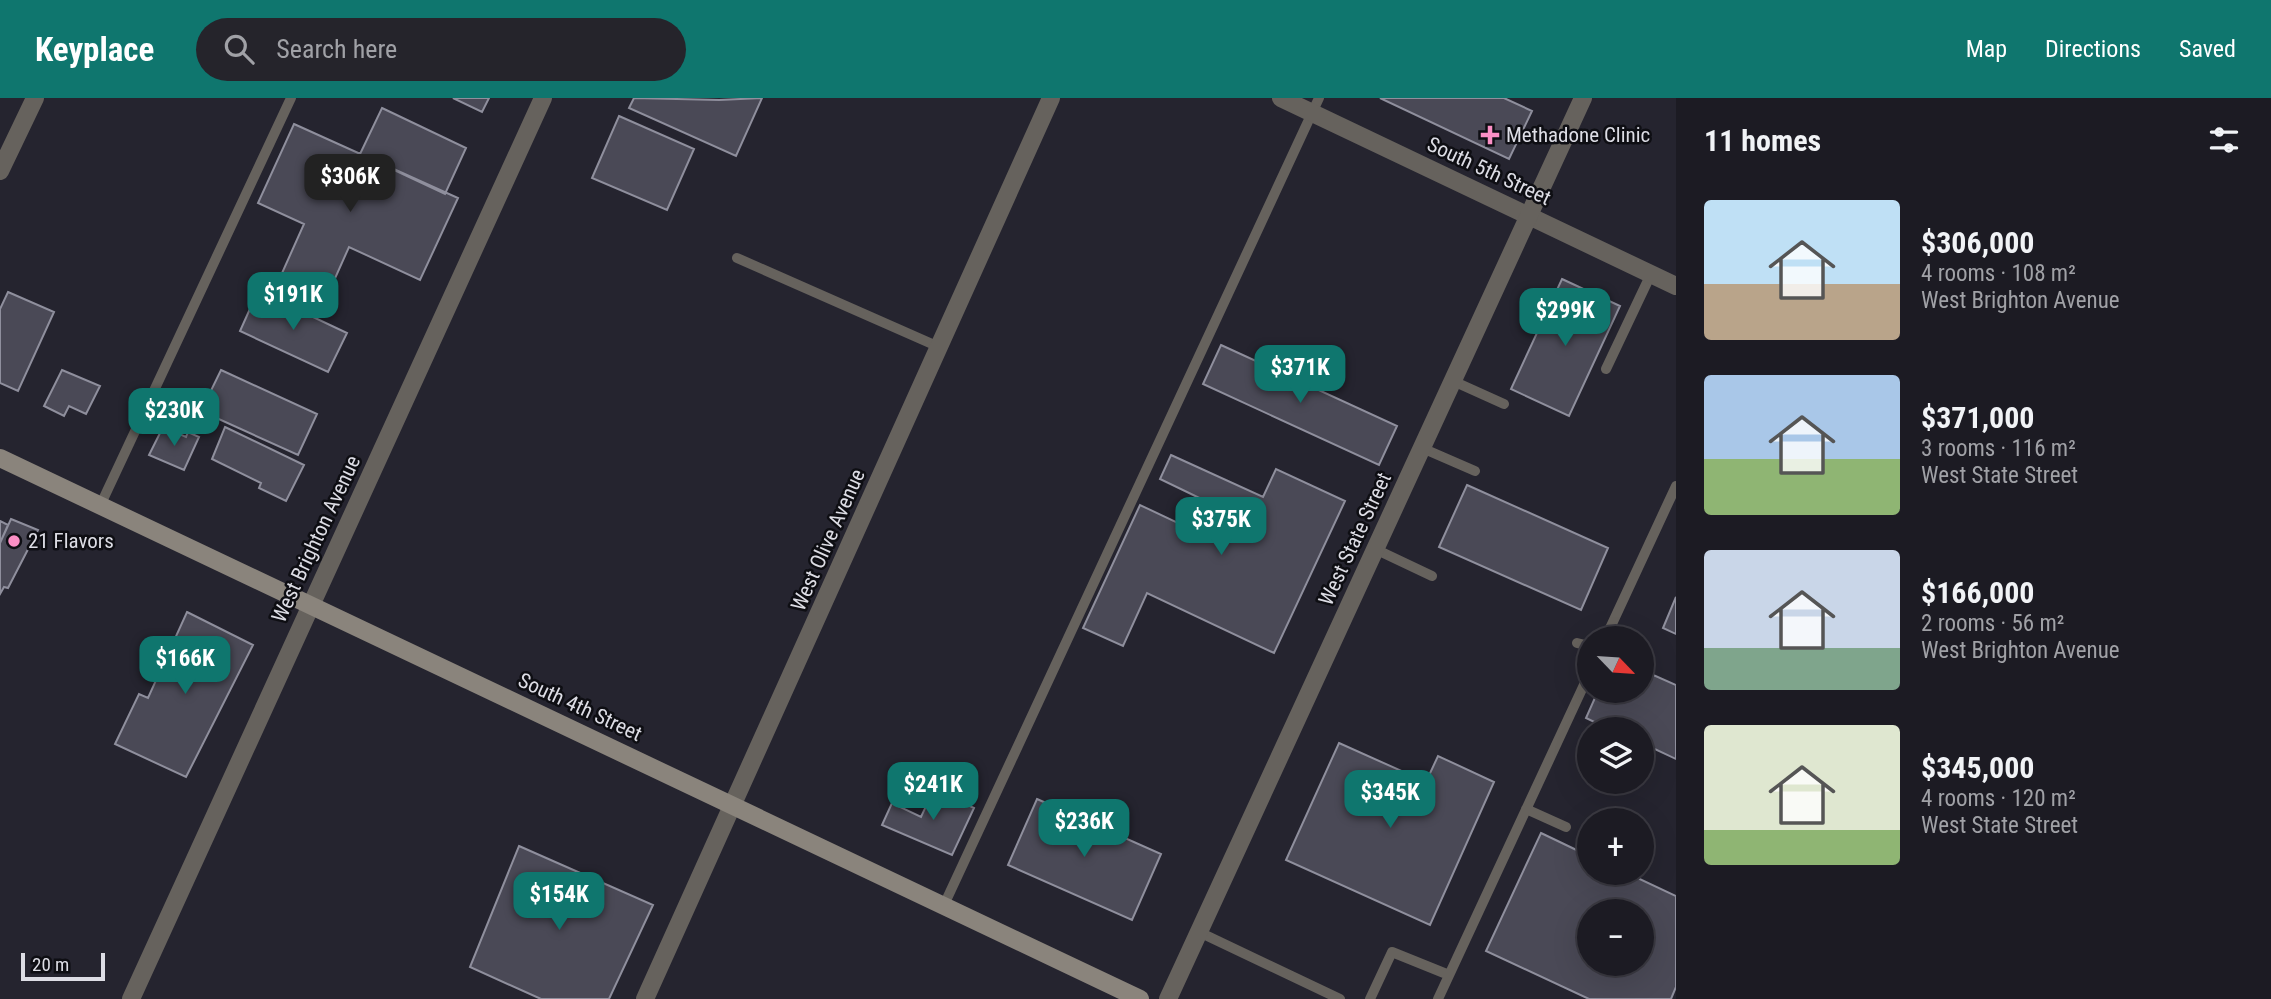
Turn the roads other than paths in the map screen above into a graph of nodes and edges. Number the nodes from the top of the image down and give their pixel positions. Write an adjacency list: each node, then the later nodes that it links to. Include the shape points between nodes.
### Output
1 (35, 98): 8 (street)
2 (291, 98): 21 (lane)
3 (543, 98): 24 (street, West Brighton Avenue)
4 (1051, 98): 13 (street, West Olive Avenue)
5 (1281, 98): 7 (street, South 5th Street)
6 (1583, 98): 9 (street, West State Street)
7 (1315, 105): 9 (street, South 5th Street); 30 (lane)
8 (0, 171)
9 (1529, 215): 11 (street, South 5th Street); 15 (street, West State Street)
10 (737, 258): 13 (lane)
11 (1651, 274): 12 (street, South 5th Street); 14 (lane)
12 (1676, 286)
13 (939, 347): 27 (street, West Olive Avenue)
14 (1606, 369)
15 (1453, 381): 16 (lane); 17 (street, West State Street)
16 (1504, 404)
17 (1422, 448): 19 (lane); 22 (street, West State Street)
18 (0, 458): 21 (main road, South 4th Street)
19 (1475, 471)
20 (1676, 486): 25 (lane)
21 (100, 506): 24 (main road, South 4th Street)
22 (1375, 549): 23 (lane); 31 (street, West State Street)
23 (1432, 576)
24 (311, 606): 27 (main road, South 4th Street); 33 (street, West Brighton Avenue)
25 (1611, 626)
26 (1577, 700): 28 (lane)
27 (734, 805): 30 (main road, South 4th Street); 34 (street, West Olive Avenue)
28 (1526, 809): 29 (lane); 32 (lane)
29 (1566, 827)
30 (944, 905): 35 (main road, South 4th Street)
31 (1199, 932): 36 (street, West State Street); 37 (lane)
32 (1449, 975): 38 (lane, via 1392,951); 39 (lane)
33 (131, 999)
34 (645, 999)
35 (1140, 999)
36 (1168, 999)
37 (1340, 999)
38 (1370, 999)
39 (1438, 999)

